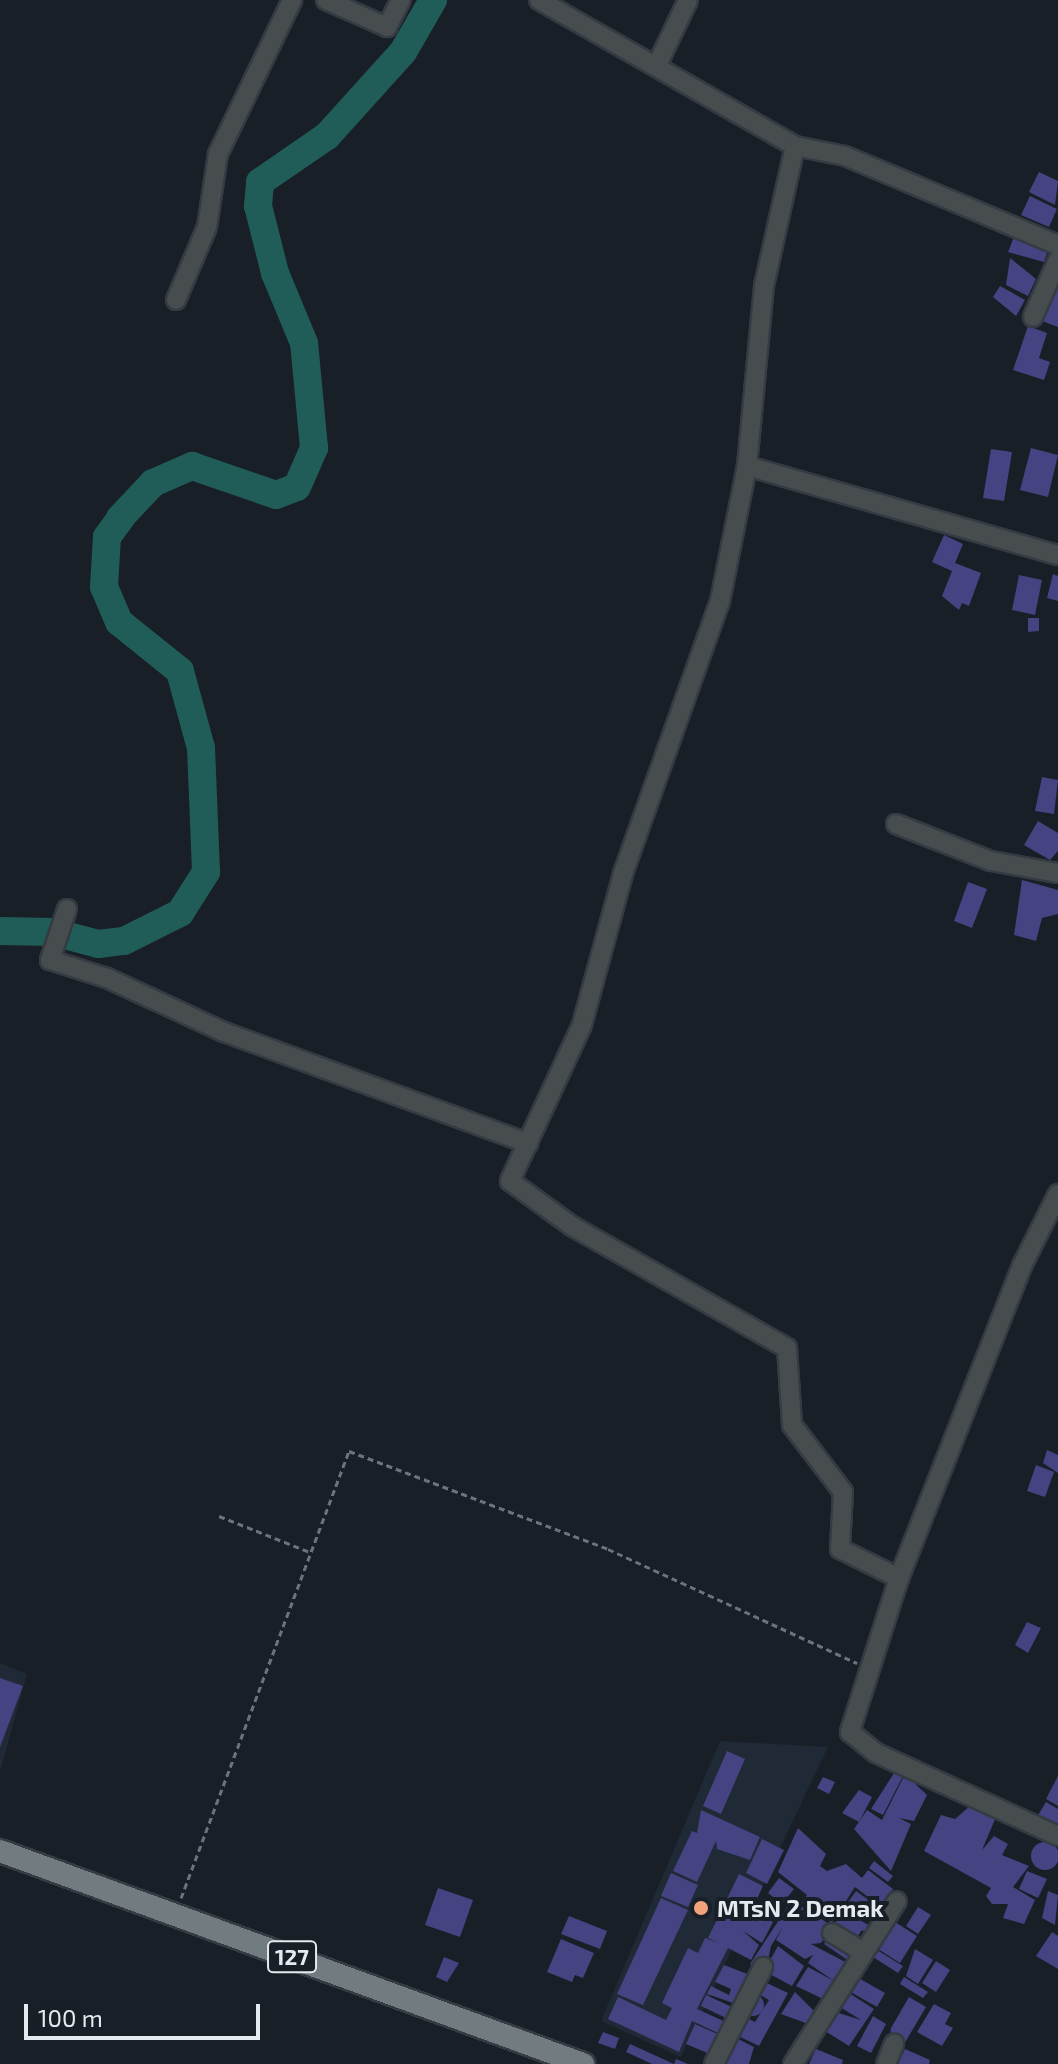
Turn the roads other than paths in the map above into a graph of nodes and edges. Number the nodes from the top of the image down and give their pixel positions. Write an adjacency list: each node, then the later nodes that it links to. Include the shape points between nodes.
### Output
1 (292, 0): 10 (street, via 218,154 207,227)
2 (326, 0): 3 (street, via 387,27)
3 (401, 0)
4 (539, 0): 6 (street)
5 (688, 0): 6 (street)
6 (657, 65): 7 (street)
7 (795, 146): 8 (street, via 845,156); 12 (street, via 764,286)
8 (1058, 245)
9 (1058, 260): 11 (street)
10 (176, 300)
11 (1033, 317)
12 (747, 466): 13 (street); 17 (street, via 720,601 623,874 582,1025)
13 (1058, 555)
14 (896, 824): 15 (street, via 991,861)
15 (1058, 873)
16 (66, 912): 17 (street, via 47,953 53,961 107,978 224,1032)
17 (528, 1143): 19 (street, via 510,1174 519,1191 787,1348 792,1425 843,1492 840,1549)
18 (1058, 1194): 19 (street, via 1022,1266)
19 (899, 1578): 20 (street, via 850,1732 853,1740)
20 (1058, 1836)
21 (0, 1851): 27 (main road, 127)
22 (897, 1901): 24 (street)
23 (832, 1933): 24 (street)
24 (864, 1952): 29 (street)
25 (763, 1967): 28 (street)
26 (894, 2044): 30 (street)
27 (583, 2064)
28 (714, 2064)
29 (793, 2064)
30 (886, 2064)

